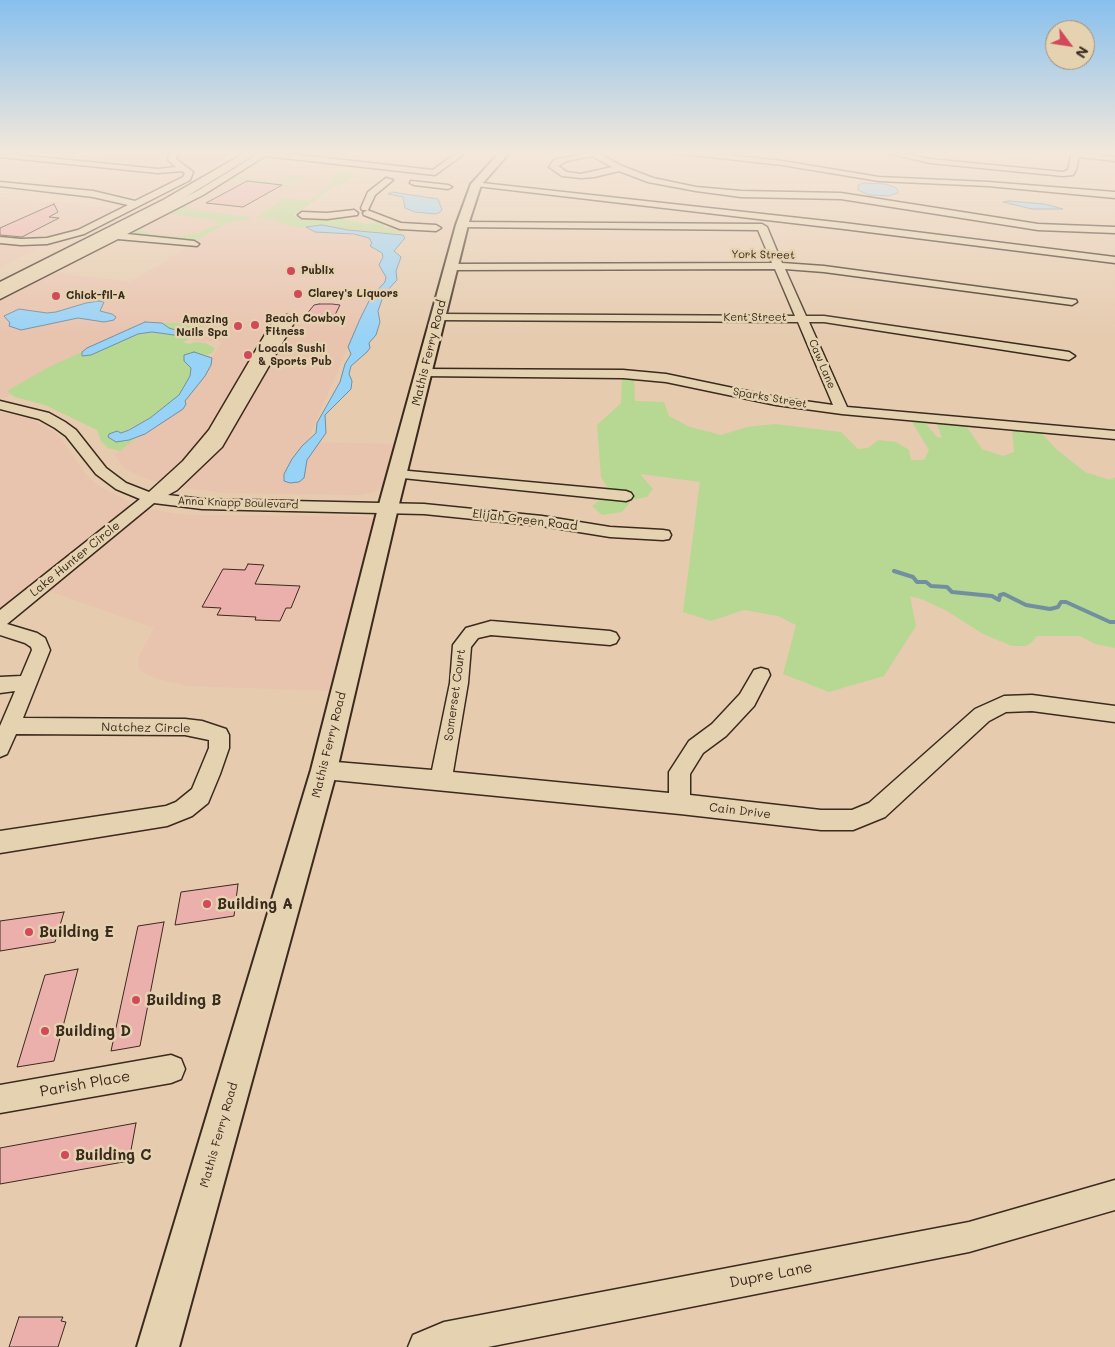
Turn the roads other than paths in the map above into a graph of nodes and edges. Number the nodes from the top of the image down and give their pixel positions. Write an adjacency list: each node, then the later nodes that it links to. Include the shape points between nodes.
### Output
1 (117, 214): 16 (street, via 64,237 38,242)
2 (130, 214): 22 (highway)
3 (146, 214): 23 (highway)
4 (160, 214): 15 (street)
5 (340, 214): 10 (street)
6 (368, 214): 13 (street, via 400,226)
7 (466, 214): 11 (main road, Mathis Ferry Road)
8 (738, 214): 19 (street)
9 (979, 214): 14 (street, via 1038,227)
10 (302, 215)
11 (462, 225): 12 (street); 21 (main road, Mathis Ferry Road)
12 (761, 227): 18 (street, via 798,227); 20 (street)
13 (436, 228)
14 (1115, 230)
15 (118, 236): 17 (street); 24 (street)
16 (0, 240)
17 (194, 244)
18 (1071, 259)
19 (1115, 260)
20 (780, 266): 21 (street, York Street); 25 (street, York Street); 27 (street)
21 (451, 267): 26 (main road, Mathis Ferry Road)
22 (0, 279)
23 (0, 288)
24 (0, 296)
25 (1072, 302)
26 (439, 317): 27 (street, Kent Street); 29 (main road, Mathis Ferry Road)
27 (802, 318): 28 (street, Kent Street); 31 (street, Caw Lane)
28 (1069, 356)
29 (424, 373): 31 (street, Sparks Street, via 666,378 776,401); 33 (main road, Mathis Ferry Road)
30 (0, 405): 35 (street, Anna Knapp Boulevard, via 44,416 60,425 71,433 101,470 121,486)
31 (842, 410): 32 (street, Sparks Street)
32 (1115, 435)
33 (398, 474): 34 (street); 36 (main road, Mathis Ferry Road)
34 (626, 496)
35 (151, 498): 35 (street, via 172,487 215,447 289,321 287,318 279,321 215,432 188,464); 36 (street, Anna Knapp Boulevard, via 202,504); 38 (street, Lake Hunter Circle)
36 (388, 508): 37 (street, Elijah Green Road, via 424,509 610,532); 47 (main road, Mathis Ferry Road)
37 (662, 535)
38 (0, 620)
39 (0, 628): 42 (street, via 38,643 38,658)
40 (610, 638): 48 (street, Somerset Court, via 491,628 472,634 462,645 459,684)
41 (761, 674): 49 (street, via 747,700 719,730 696,747 679,772)
42 (27, 683): 43 (street); 45 (street)
43 (0, 685)
44 (1115, 714): 49 (street, Cain Drive, via 1032,703 1004,704 982,715 877,810 853,820 821,820)
45 (10, 726): 46 (street); 50 (street, Natchez Circle, via 186,727 219,735 219,748 200,796 184,809 167,816)
46 (0, 748)
47 (324, 770): 48 (street, Cain Drive); 54 (main road, Mathis Ferry Road)
48 (441, 780): 49 (street, Cain Drive)
49 (680, 804)
50 (0, 842)
51 (171, 1069): 52 (street, Parish Place)
52 (0, 1099)
53 (1115, 1194): 55 (street, Dupre Lane, via 969,1237 444,1339)
54 (158, 1347)
55 (425, 1347)

